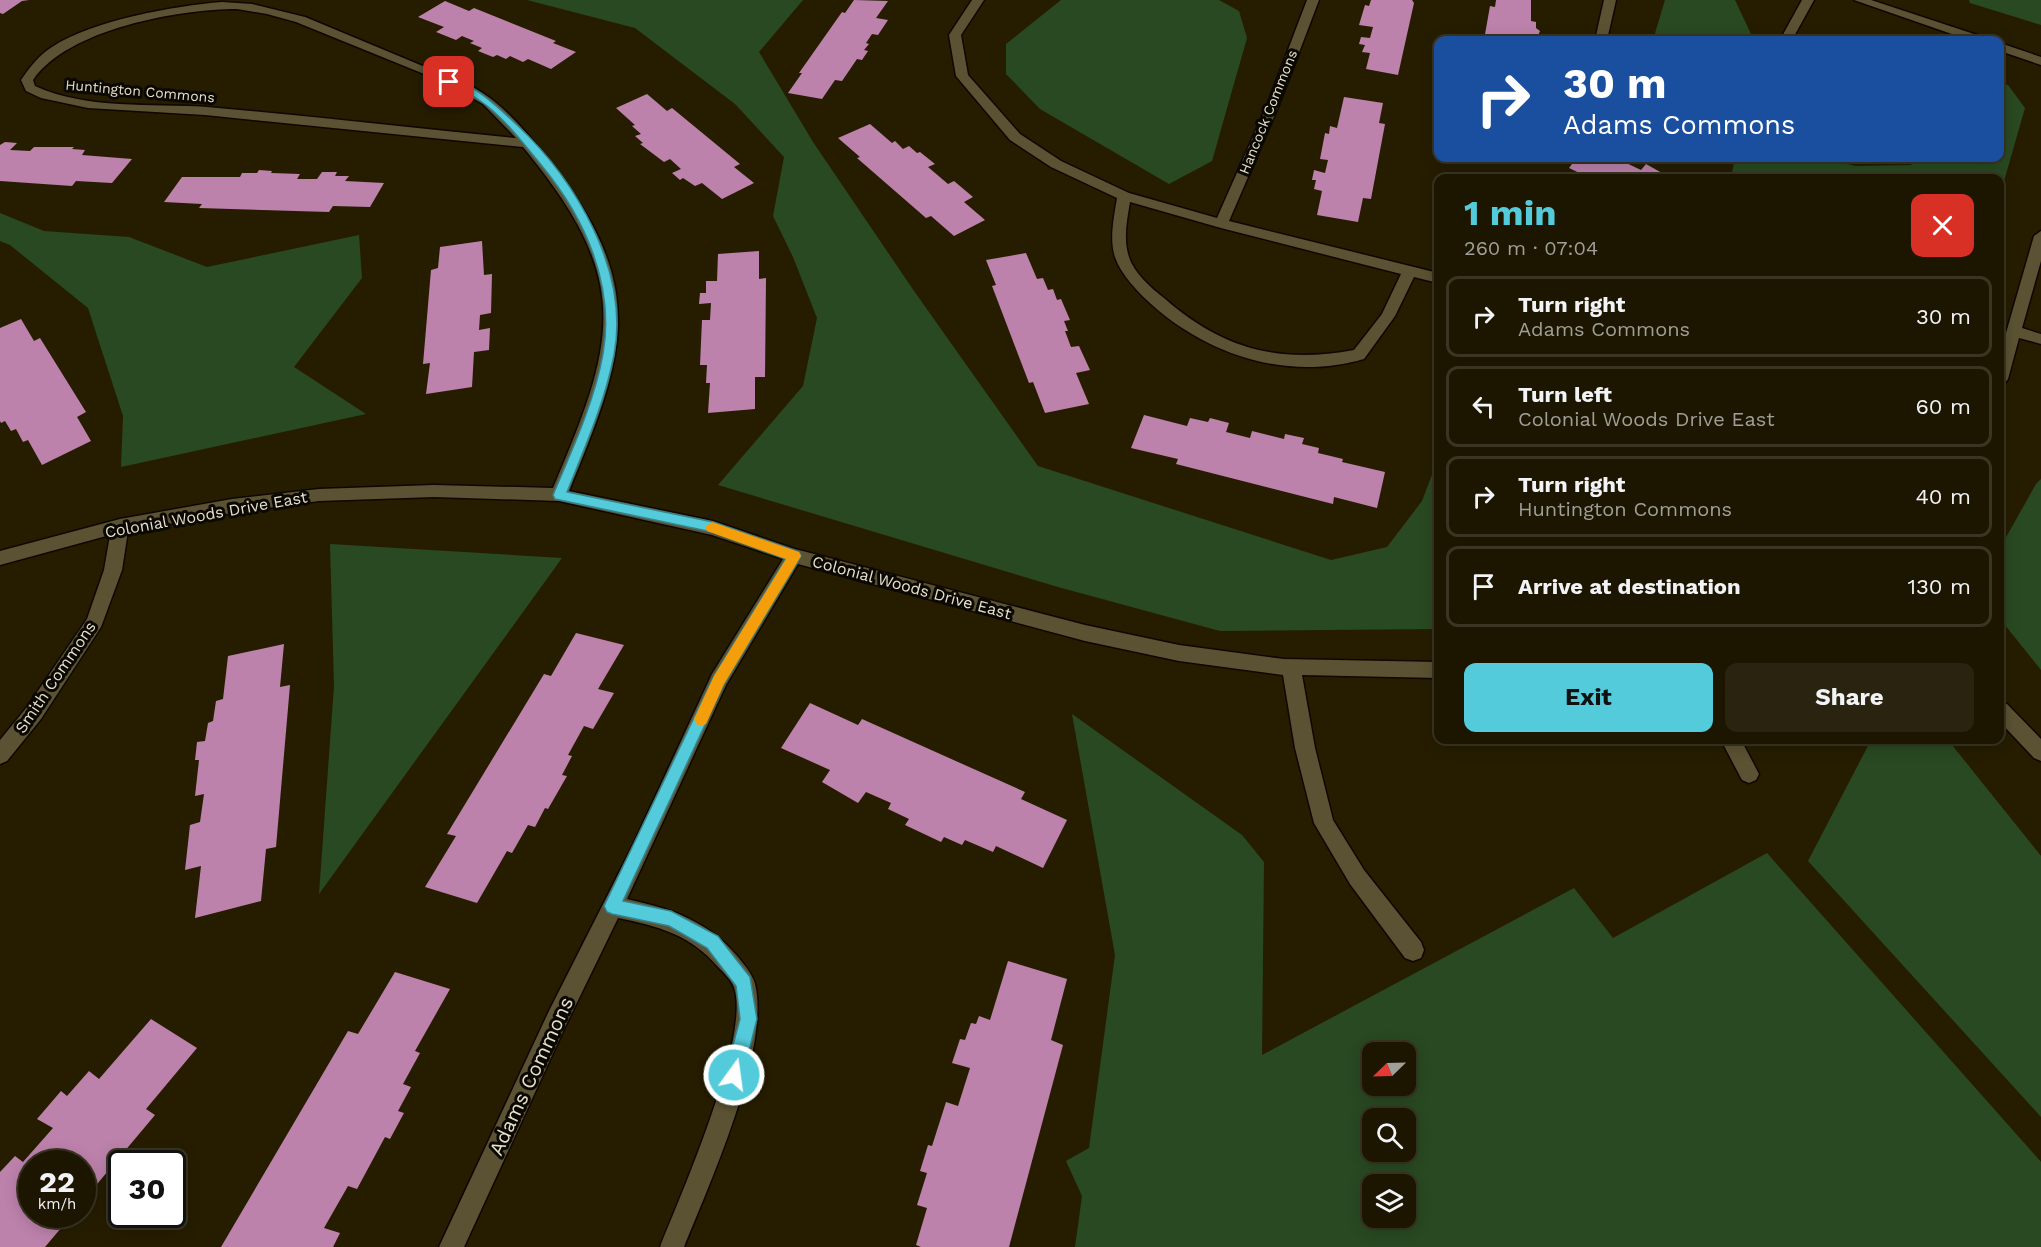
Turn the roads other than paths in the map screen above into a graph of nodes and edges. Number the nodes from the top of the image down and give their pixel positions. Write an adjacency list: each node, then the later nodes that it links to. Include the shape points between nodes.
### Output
1 (978, 0): 12 (street, via 955,35 962,76 1015,137 1056,164)
2 (1610, 0): 6 (street)
3 (1809, 0): 7 (street)
4 (1860, 0): 8 (street)
5 (1309, 3): 13 (street, Hancock Commons, via 1273,105)
6 (1602, 36)
7 (1788, 36)
8 (1967, 36)
9 (2004, 48): 10 (street)
10 (2041, 61)
11 (528, 143): 11 (street, Huntington Commons, via 482,98 301,20 251,6 214,6 91,32 52,52 27,80 30,88 41,96 87,103); 20 (street, Huntington Commons, via 581,213 604,267 612,314 609,354 591,417)
12 (1124, 196): 13 (street); 15 (street, via 1118,233 1122,257 1141,286 1199,334 1239,352 1297,364 1332,362 1359,355 1388,316)
13 (1221, 224): 15 (street)
14 (2041, 236): 17 (street)
15 (1409, 271): 16 (street)
16 (1434, 277)
17 (2014, 331): 18 (street); 19 (street)
18 (2041, 339)
19 (2004, 365)
20 (559, 495): 21 (street, Colonial Woods Drive East, via 434,490 318,495); 22 (street, Colonial Woods Drive East, via 713,528)
21 (120, 526): 23 (street, Colonial Woods Drive East); 29 (street, Smith Commons, via 113,570 95,622 34,713)
22 (794, 556): 24 (street, Colonial Woods Drive East, via 1085,633 1179,653); 31 (street, Adams Commons, via 719,680)
23 (0, 558)
24 (1291, 667): 25 (street, Colonial Woods Drive East); 32 (street, via 1305,748 1324,822 1357,878)
25 (1434, 670)
26 (2004, 714): 28 (street)
27 (1733, 744): 30 (street)
28 (2041, 752)
29 (0, 755)
30 (1749, 774)
31 (612, 906): 33 (street, Adams Commons); 34 (street, via 671,919 713,942 744,983 748,1019 724,1112)
32 (1413, 950)
33 (451, 1247)
34 (672, 1247)

